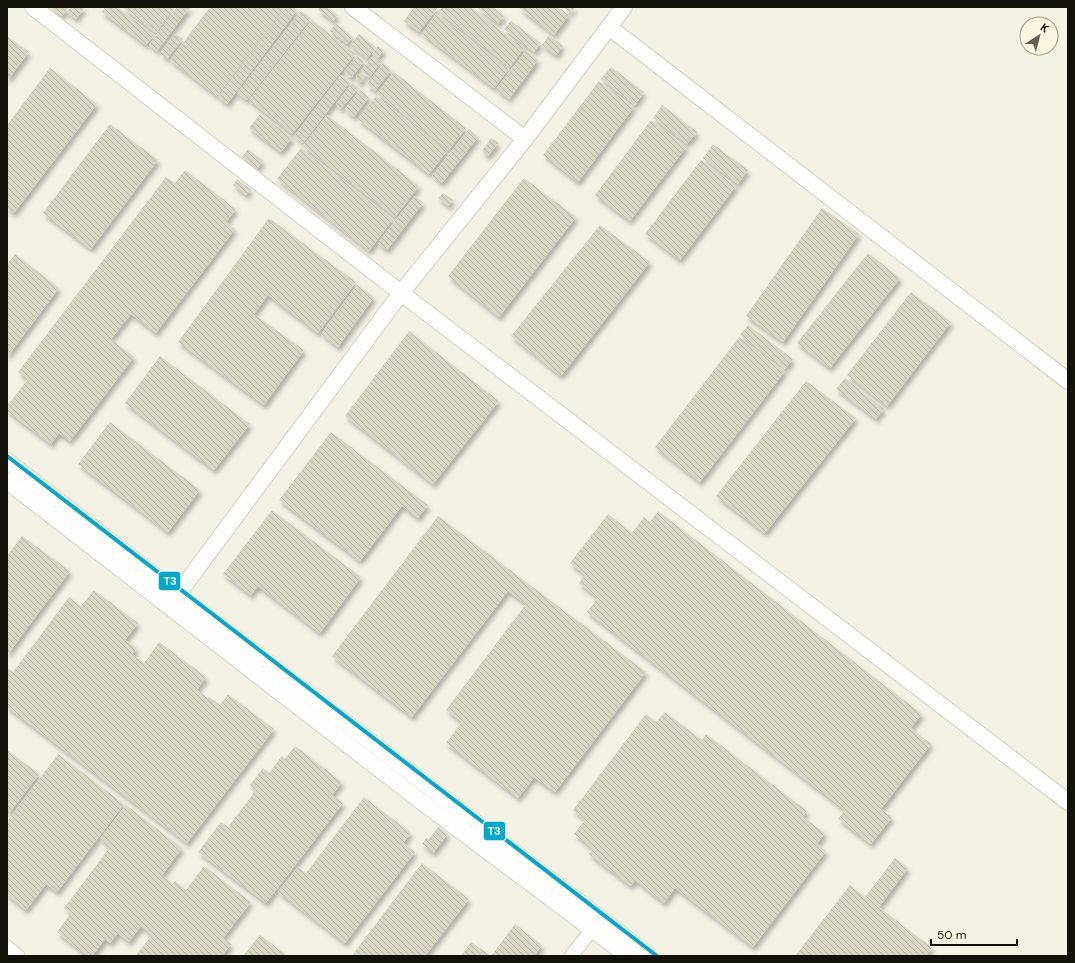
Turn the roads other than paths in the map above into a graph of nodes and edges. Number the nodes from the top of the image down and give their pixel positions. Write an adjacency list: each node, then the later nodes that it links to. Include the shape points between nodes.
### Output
1 (33, 7): 6 (street)
2 (353, 7): 5 (street)
3 (624, 7): 4 (street)
4 (609, 27): 5 (street); 7 (street)
5 (525, 139): 6 (street)
6 (401, 293): 10 (street); 11 (street)
7 (1068, 381)
8 (7, 461): 10 (street)
9 (7, 482): 10 (street)
10 (174, 600): 12 (street, via 418,799)
11 (1068, 802)
12 (596, 924): 15 (street); 16 (street); 17 (street)
13 (7, 947): 14 (street)
14 (18, 956)
15 (571, 956)
16 (628, 956)
17 (649, 956)

